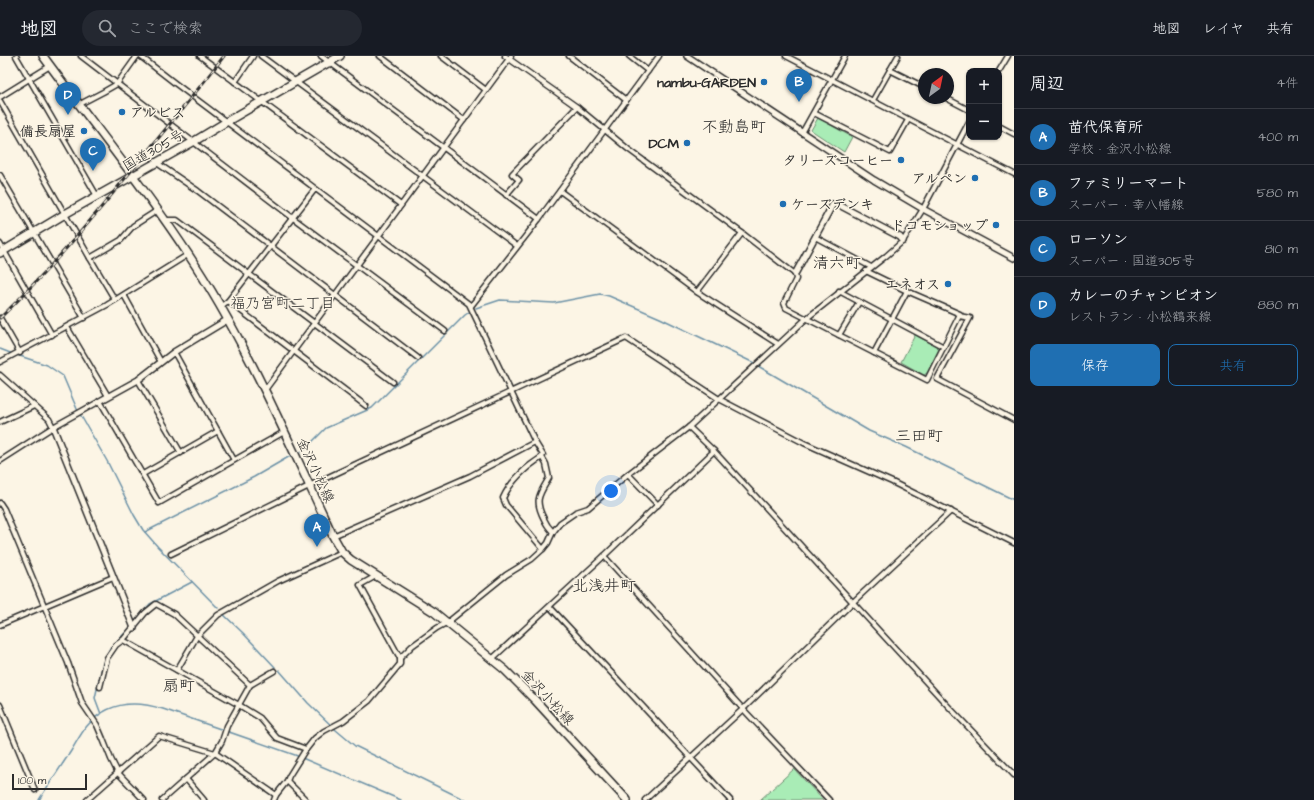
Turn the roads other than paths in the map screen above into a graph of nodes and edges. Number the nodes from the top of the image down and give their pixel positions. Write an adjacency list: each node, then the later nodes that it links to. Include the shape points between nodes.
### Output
1 (16, 56): 27 (street)
2 (43, 56): 23 (main road, 金沢小松線)
3 (81, 56): 31 (street)
4 (139, 56): 31 (street); 46 (street)
5 (200, 56): 29 (street)
6 (253, 56): 29 (street)
7 (261, 56): 30 (street)
8 (321, 56): 22 (street)
9 (340, 56): 22 (main road, 国道305号)
10 (380, 56): 44 (street)
11 (441, 56): 33 (street)
12 (505, 56): 21 (street)
13 (569, 56): 35 (street)
14 (628, 56): 26 (street)
15 (659, 56): 26 (street)
16 (687, 56): 50 (street)
17 (786, 56): 28 (street)
18 (845, 56): 28 (street)
19 (898, 56): 25 (street)
20 (1008, 56): 24 (street)
21 (510, 58): 33 (street); 41 (street)
22 (329, 62): 30 (main road, 国道305号); 54 (street)
23 (50, 66): 27 (street); 40 (main road, 金沢小松線)
24 (1001, 68)
25 (890, 70): 32 (street); 36 (street)
26 (648, 71): 35 (street)
27 (29, 79): 34 (street); 63 (street)
28 (832, 79): 36 (street); 43 (street)
29 (235, 82): 38 (street)
30 (296, 82): 38 (main road, 国道305号); 59 (street)
31 (117, 84): 40 (street); 52 (street)
32 (918, 84)
33 (486, 90): 44 (street)
34 (0, 97)
35 (626, 100): 49 (street)
36 (873, 100): 45 (street)
37 (0, 101): 67 (street)
38 (262, 102): 46 (main road, 国道305号); 64 (street)
39 (954, 102): 42 (street)
40 (80, 104): 58 (main road, 金沢小松線)
41 (576, 107): 49 (street); 62 (street, via 512,174 519,180)
42 (966, 108)
43 (814, 113): 45 (street, via 890,152); 50 (street)
44 (464, 120): 54 (street)
45 (908, 120): 53 (street)
46 (226, 122): 52 (main road, 国道305号); 60 (street)
47 (966, 128): 53 (street)
48 (1002, 128): 51 (street)
49 (605, 129): 61 (street); 72 (street, via 628,149)
50 (802, 133): 65 (street)
51 (1014, 134)
52 (194, 142): 55 (main road, 国道305号); 68 (street)
53 (957, 144): 56 (street); 65 (street)
54 (444, 148): 59 (street); 62 (street)
55 (157, 163): 58 (main road, 国道305号); 76 (street)
56 (1014, 174)
57 (0, 175): 71 (street)
58 (134, 176): 63 (main road, 国道305号); 66 (main road, 金沢小松線)
59 (423, 176): 64 (street); 77 (street)
60 (315, 189): 68 (street); 73 (street)
61 (560, 191): 69 (street); 89 (street)
62 (506, 195): 69 (street)
63 (98, 196): 67 (main road, 国道305号)
64 (401, 205): 73 (street)
65 (923, 209): 75 (street); 81 (street)
66 (158, 210): 70 (main road, 金沢小松線); 80 (street, via 133,226 121,240)
67 (65, 214): 71 (main road, 国道305号); 80 (street)
68 (293, 218): 76 (street); 82 (street)
69 (539, 219): 77 (street)
70 (164, 220): 79 (main road, 金沢小松線); 85 (street, via 177,220)
71 (34, 233): 78 (main road, 国道305号); 99 (street)
72 (742, 233): 86 (street); 89 (street)
73 (379, 236): 82 (street); 95 (street)
74 (815, 237): 75 (street, via 833,204); 83 (street); 86 (street)
75 (903, 241): 83 (street)
76 (271, 246): 85 (street); 90 (street)
77 (517, 246): 95 (street)
78 (1, 250): 106 (street)
79 (189, 254): 91 (street); 96 (main road, 金沢小松線)
80 (90, 258): 92 (street)
81 (1014, 258)
82 (356, 265): 90 (street); 105 (street)
83 (871, 267): 84 (street)
84 (866, 271): 87 (street); 88 (street)
85 (249, 274): 93 (street); 103 (street)
86 (795, 274): 100 (street, via 796,279 784,303 786,308)
87 (839, 291): 94 (street); 100 (street)
88 (907, 291): 97 (street, via 960,314); 102 (street)
89 (697, 292): 108 (street)
90 (335, 294): 103 (street); 114 (street)
91 (124, 295): 92 (street); 116 (street)
92 (115, 300): 99 (street)
93 (228, 301): 96 (street); 110 (street)
94 (859, 302): 102 (street); 107 (street)
95 (471, 306): 121 (street)
96 (220, 307): 101 (main road, 金沢小松線)
97 (959, 316): 109 (street); 127 (street, via 970,318 937,379)
98 (0, 318): 112 (street)
99 (84, 318): 104 (street)
100 (807, 318): 107 (street); 108 (street)
101 (227, 320): 111 (street); 120 (main road, 金沢小松線)
102 (891, 320): 109 (street); 113 (street)
103 (314, 323): 110 (street); 119 (street)
104 (66, 327): 106 (street); 122 (street)
105 (445, 330)
106 (52, 335): 112 (street)
107 (840, 335): 113 (street)
108 (778, 344): 123 (street)
109 (944, 347): 113 (street, via 927,380)
110 (293, 351): 120 (street); 126 (street)
111 (174, 352): 116 (street); 131 (street)
112 (20, 353): 115 (street)
113 (874, 353)
114 (418, 358)
115 (0, 362)
116 (161, 362): 118 (street)
117 (0, 375): 125 (street)
118 (138, 380): 122 (street); 135 (street)
119 (393, 382)
120 (264, 390): 132 (main road, 金沢小松線)
121 (511, 392): 123 (street, via 626,338); 133 (street); 141 (street)
122 (108, 396): 124 (street)
123 (719, 399): 130 (street); 144 (street, via 804,443)
124 (100, 401): 129 (street); 139 (street)
125 (34, 406): 128 (street); 129 (street, via 49,419)
126 (366, 406)
127 (1014, 420)
128 (0, 422)
129 (53, 427): 138 (street); 153 (street)
130 (689, 427): 134 (street); 140 (street)
131 (218, 431): 135 (street); 137 (street)
132 (284, 432): 137 (street); 141 (main road, 金沢小松線)
133 (535, 442): 136 (street, via 543,454); 146 (street, via 470,476)
134 (714, 451): 143 (street); 154 (street)
135 (181, 453): 139 (street)
136 (542, 457): 145 (street, via 549,478 537,502); 148 (street, via 525,470 507,489 503,498)
137 (234, 460): 139 (street, via 159,503)
138 (0, 461)
139 (143, 474)
140 (628, 474): 143 (street); 145 (street, via 588,508 576,512 560,523)
141 (309, 486): 146 (main road, 金沢小松線); 150 (street)
142 (0, 503): 155 (street)
143 (658, 505): 151 (street)
144 (951, 511): 147 (street); 154 (street)
145 (553, 532): 148 (street)
146 (333, 536): 149 (main road, 金沢小松線)
147 (1014, 543)
148 (543, 550): 157 (street, via 506,575)
149 (342, 552): 152 (main road, 金沢小松線); 160 (street, via 278,581 225,610)
150 (171, 554)
151 (604, 556): 156 (street); 170 (street)
152 (376, 576): 157 (main road, 金沢小松線); 162 (street, via 360,585)
153 (113, 577): 155 (street); 159 (street)
154 (853, 602): 170 (street); 175 (street)
155 (44, 606): 158 (street); 174 (street, via 82,703 96,725)
156 (550, 607): 163 (street); 173 (street)
157 (448, 622): 162 (street, via 412,646); 163 (main road, 金沢小松線)
158 (0, 625)
159 (134, 628): 160 (street, via 145,613 156,604 174,614); 161 (street)
160 (197, 636): 164 (street); 166 (street)
161 (123, 640): 164 (street); 167 (street, via 107,658)
162 (400, 658): 171 (street, via 400,664 369,701 343,721 324,731)
163 (492, 659): 186 (main road, 金沢小松線, via 535,700)
164 (177, 670): 169 (street)
165 (274, 670): 166 (street)
166 (250, 685): 169 (street)
167 (100, 687)
168 (0, 704): 178 (street)
169 (239, 705): 171 (street, via 260,718 277,738); 172 (street)
170 (743, 709): 173 (street); 189 (street)
171 (305, 750): 177 (street)
172 (214, 753): 174 (street, via 160,736); 176 (street); 179 (street)
173 (691, 758): 187 (street); 188 (street)
174 (118, 773): 180 (street); 181 (street)
175 (1014, 775)
176 (186, 780): 182 (street); 183 (street)
177 (287, 781): 179 (street); 185 (street)
178 (35, 790)
179 (276, 795): 184 (street)
180 (87, 800)
181 (144, 800)
182 (162, 800)
183 (204, 800)
184 (274, 800)
185 (306, 800)
186 (627, 800)
187 (645, 800)
188 (730, 800)
189 (829, 800)

